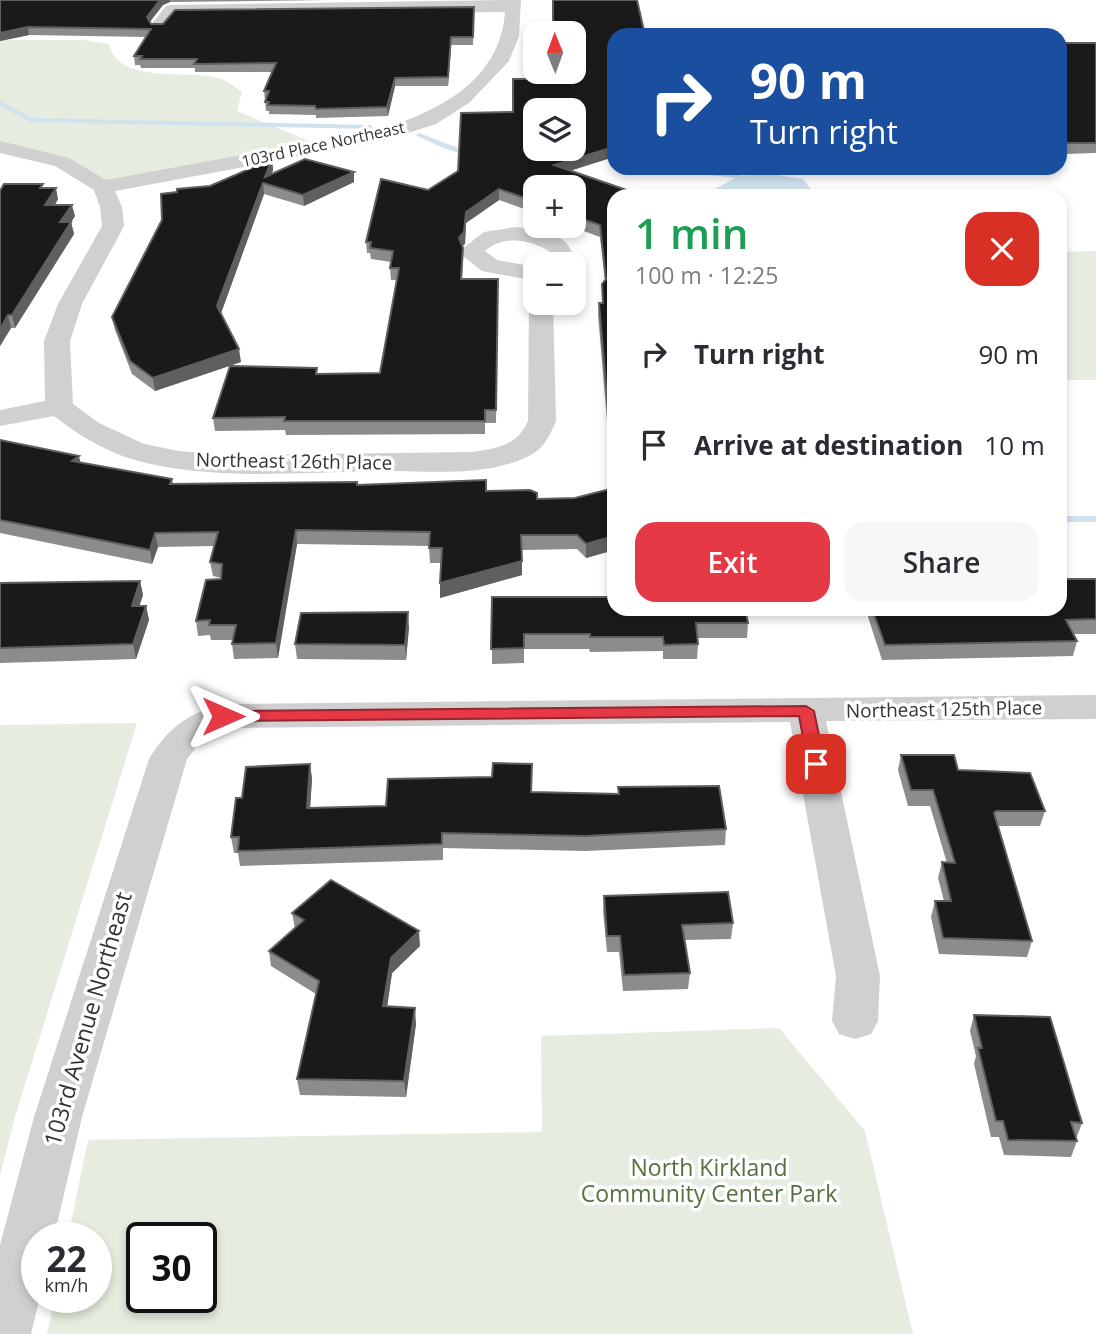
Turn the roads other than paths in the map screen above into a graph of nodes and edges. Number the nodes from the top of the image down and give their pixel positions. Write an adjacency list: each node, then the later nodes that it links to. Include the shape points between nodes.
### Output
1 (512, 3): 2 (street, via 170,10); 4 (street, 103rd Place Northeast, via 511,36 500,61 463,99 429,120 383,135)
2 (158, 26)
3 (0, 147): 4 (street, via 62,162)
4 (103, 187): 8 (street, via 113,226 70,304 57,341)
5 (561, 252): 6 (street, via 531,234 484,240 473,249 474,256 490,267)
6 (523, 272)
7 (541, 315): 8 (street, Northeast 126th Place, via 542,421 536,439 524,449 474,461 229,464 179,460 136,451 89,429)
8 (59, 407): 9 (street)
9 (0, 418)
10 (1096, 707): 11 (street, Northeast 125th Place)
11 (806, 711): 12 (street, Northeast 125th Place, via 223,716); 13 (street, via 858,976)
12 (204, 721): 14 (street, 103rd Avenue Northeast, via 182,735 167,759 58,1117)
13 (855, 1021)
14 (4, 1334)

